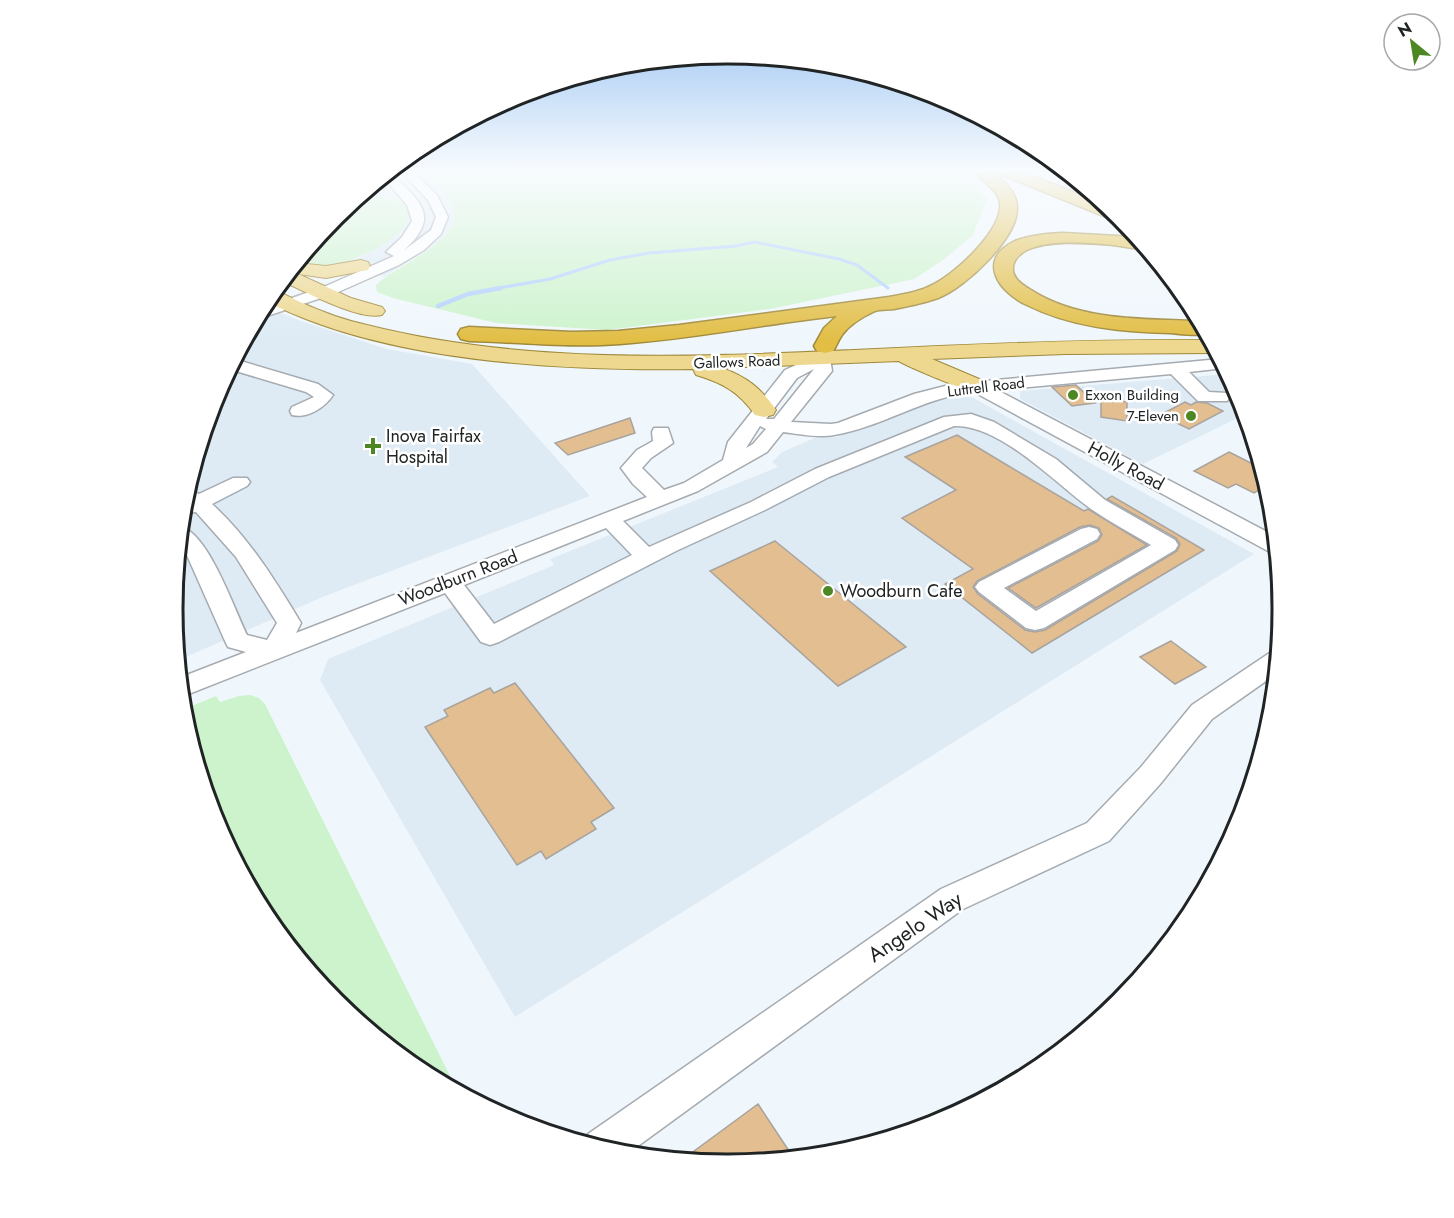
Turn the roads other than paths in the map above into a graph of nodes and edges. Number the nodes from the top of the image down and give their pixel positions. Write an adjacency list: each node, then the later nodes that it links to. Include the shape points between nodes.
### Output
1 (416, 228): 6 (street, via 393,252)
2 (440, 228): 6 (street, via 415,251)
3 (1002, 228): 11 (highway, via 963,273 942,288)
4 (1129, 242): 13 (highway, via 1071,237 1035,242 1005,258 1004,276 1032,300 1079,315 1140,326)
5 (302, 269): 6 (main road)
6 (365, 270): 8 (street); 12 (main road, via 356,290 360,299)
7 (294, 280): 8 (main road, Gallows Road)
8 (314, 289): 9 (street); 12 (main road, Gallows Road)
9 (279, 299)
10 (278, 301): 21 (main road, Gallows Road, via 395,338 482,352 568,362)
11 (874, 305): 15 (highway, via 620,338); 19 (highway, via 834,329)
12 (388, 315): 15 (main road, Gallows Road)
13 (1193, 328)
14 (1196, 332): 19 (main road, Gallows Road, via 1071,334)
15 (469, 334): 19 (main road, Gallows Road, via 608,349)
16 (1167, 346): 17 (highway); 18 (main road, Gallows Road)
17 (1205, 348)
18 (1003, 350): 20 (main road, Gallows Road); 26 (main road, via 966,360 965,374)
19 (824, 352): 20 (main road, Gallows Road); 21 (main road, Gallows Road); 29 (street, Woodburn Road, via 824,371)
20 (889, 356): 26 (main road, via 931,366)
21 (686, 364): 29 (main road, via 742,384 754,394)
22 (1213, 365): 24 (street, Luttrell Road)
23 (240, 366): 28 (street, via 324,395)
24 (1183, 368): 25 (street); 26 (street, Luttrell Road, via 1040,385); 27 (street, via 1204,397)
25 (1219, 377)
26 (976, 386): 29 (street, Luttrell Road, via 920,398 831,430); 31 (street, Holly Road, via 1042,412)
27 (1221, 397)
28 (299, 411)
29 (766, 419): 34 (street, Woodburn Road, via 738,442 733,462)
30 (660, 432): 34 (street, via 663,443 644,454 631,468)
31 (1102, 449): 32 (street); 40 (street, Holly Road)
32 (1049, 463): 37 (street); 41 (street, via 972,420 951,421 822,473)
33 (240, 482): 35 (street)
34 (662, 499): 38 (street, Woodburn Road)
35 (194, 500)
36 (193, 506): 43 (street, via 232,538 289,623)
37 (1121, 518): 37 (street, via 1167,545 1035,622 987,587)
38 (610, 520): 41 (street); 42 (street, Woodburn Road)
39 (187, 540): 43 (street, via 196,550 237,641)
40 (1267, 541)
41 (647, 558): 42 (street, via 490,636)
42 (448, 582): 43 (street, Woodburn Road)
43 (273, 651): 45 (street, Woodburn Road)
44 (1268, 666): 46 (street, Angelo Way, via 1202,712 1151,775 1098,831 952,899)
45 (188, 685)
46 (612, 1141)

